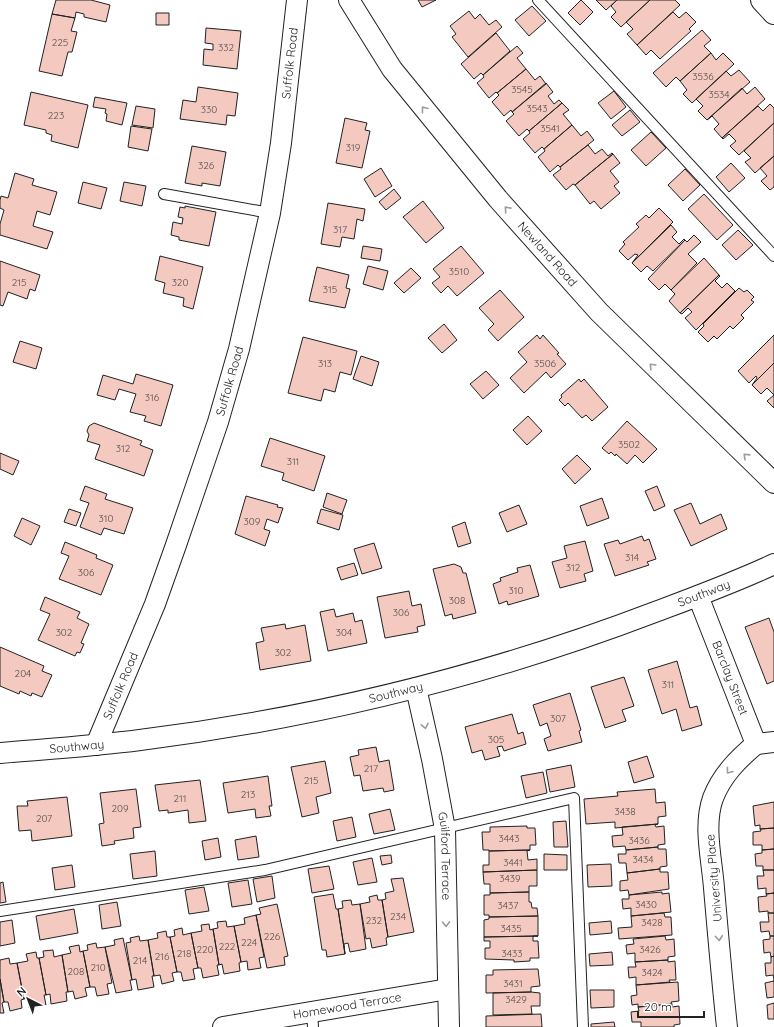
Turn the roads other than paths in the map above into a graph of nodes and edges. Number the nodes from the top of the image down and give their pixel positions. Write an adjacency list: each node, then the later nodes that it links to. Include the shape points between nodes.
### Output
1 (297, 0): 7 (street, Suffolk Road, via 281,143)
2 (349, 0): 9 (street, Newland Road, one-way to 2, via 599,312 498,199 392,69)
3 (538, 0): 8 (lane)
4 (762, 0): 5 (main road)
5 (774, 13)
6 (164, 194): 7 (lane)
7 (270, 213): 14 (street, Suffolk Road, via 239,349 218,422 155,604)
8 (774, 256)
9 (774, 483)
10 (774, 564): 11 (street, Southway)
11 (698, 596): 12 (street, Southway, via 556,648); 13 (street, Barclay Street)
12 (416, 688): 14 (street, Southway, via 271,719); 16 (street, Guilford Terrace, one-way to 16)
13 (765, 743): 23 (street, University Place, one-way to 23, via 738,760 722,780 713,798 709,818)
14 (96, 745): 15 (street, Southway)
15 (0, 753)
16 (445, 829): 17 (lane, via 265,870); 18 (street, Guilford Terrace, one-way to 18); 22 (lane, via 574,798)
17 (0, 911)
18 (448, 989): 19 (street, Homewood Terrace); 21 (street, Guilford Terrace)
19 (313, 1020): 20 (street, Homewood Terrace)
20 (223, 1027)
21 (449, 1027)
22 (583, 1027)
23 (726, 1027)

